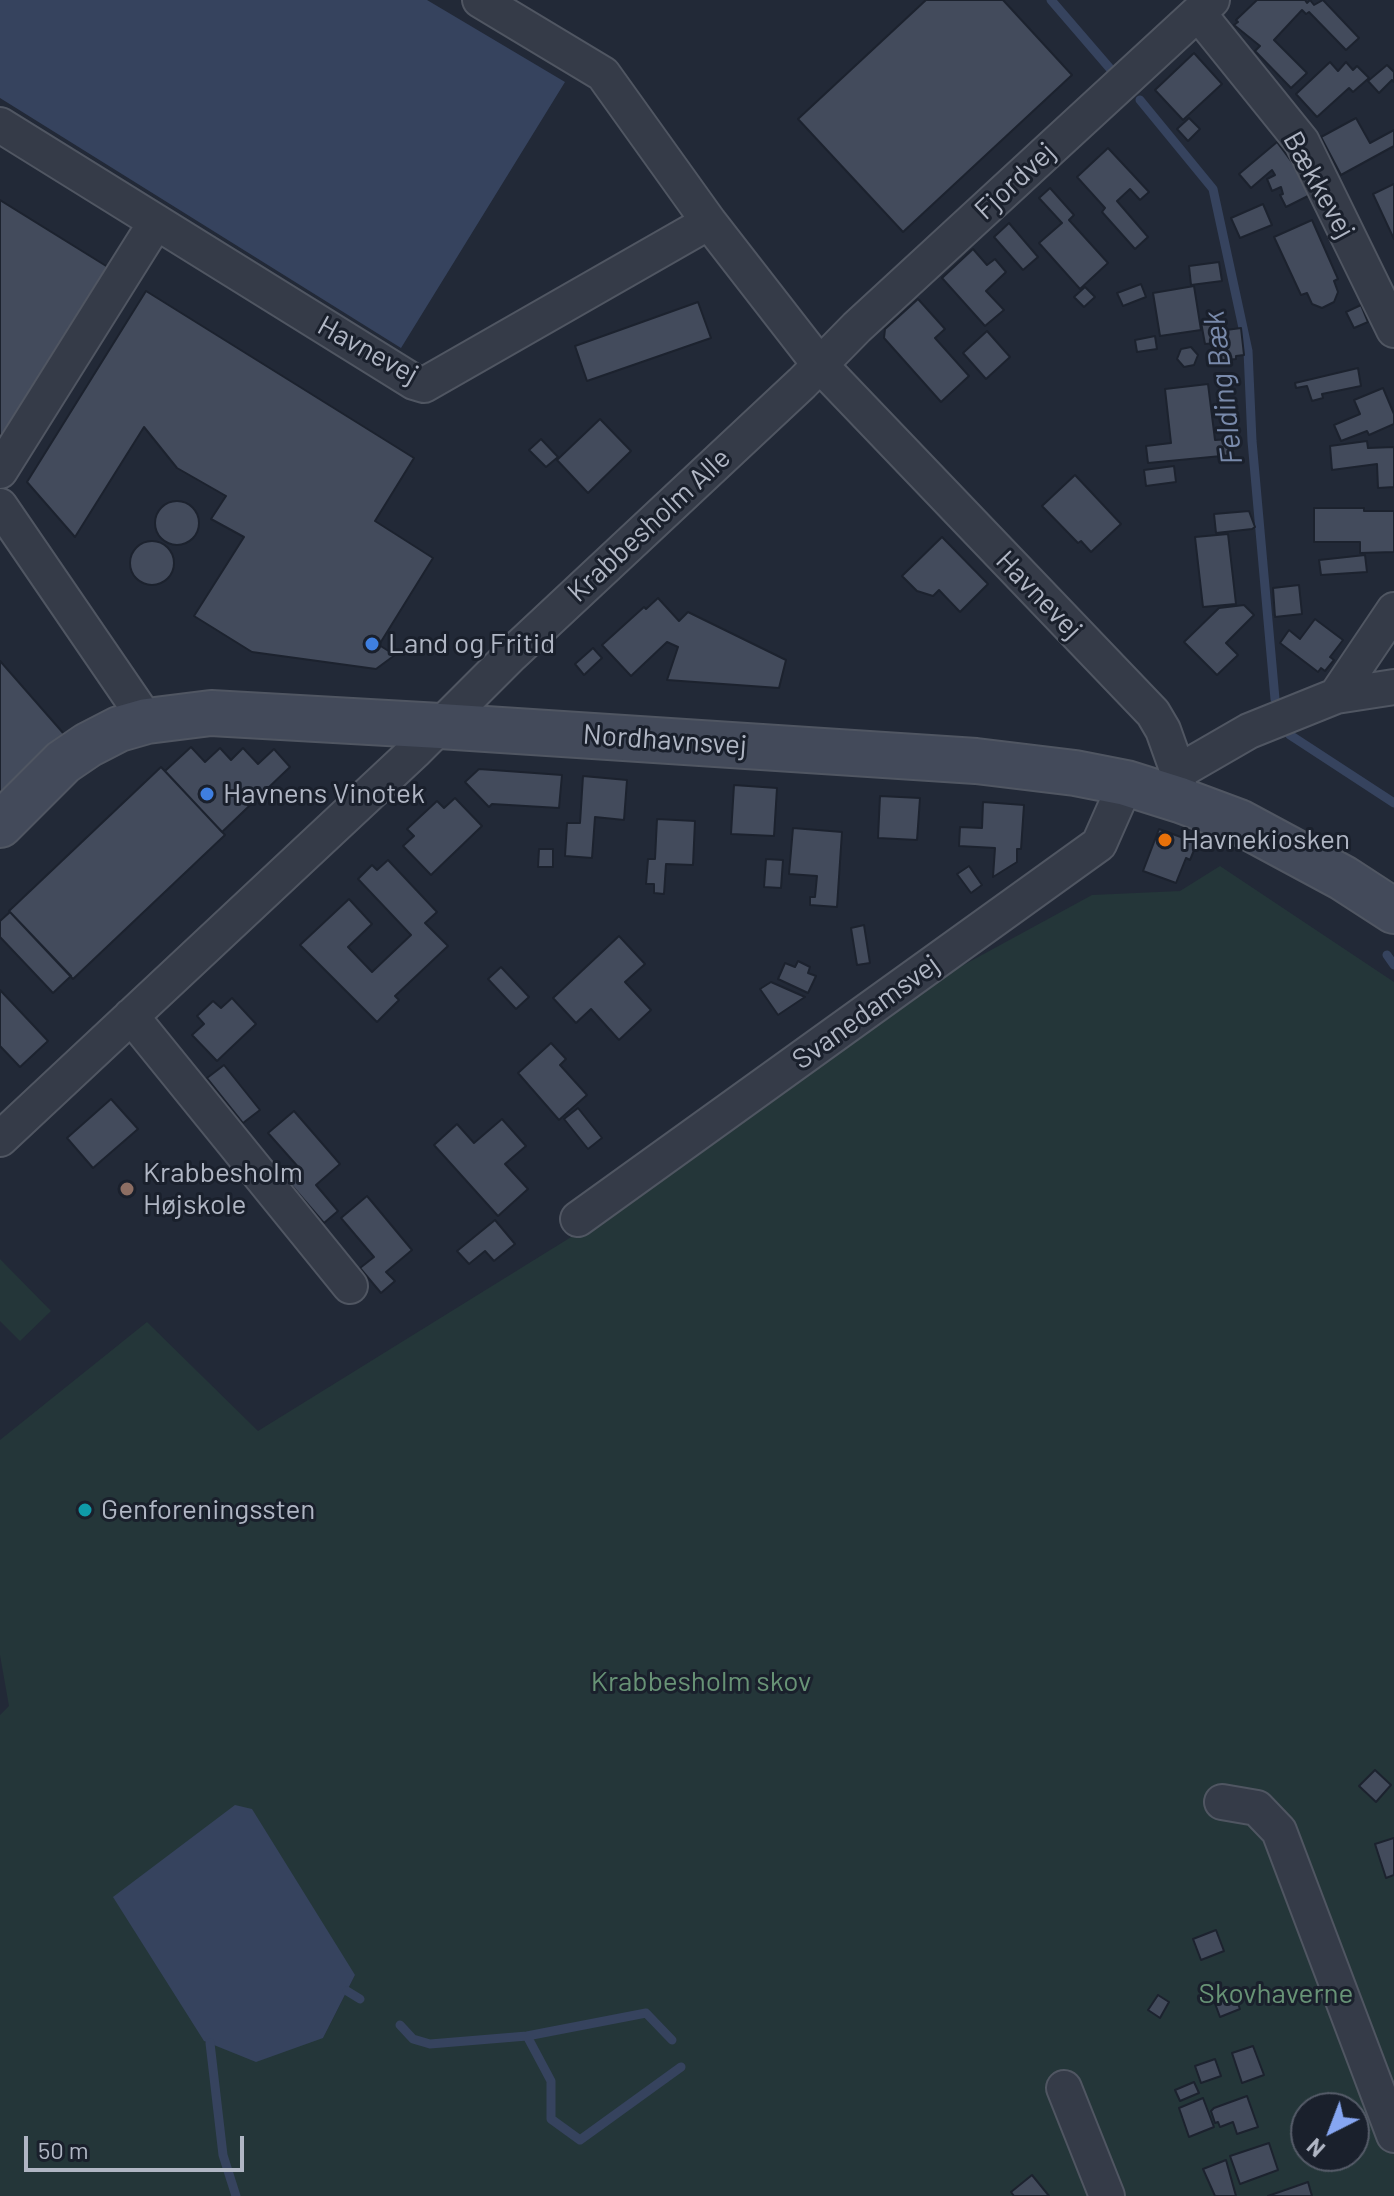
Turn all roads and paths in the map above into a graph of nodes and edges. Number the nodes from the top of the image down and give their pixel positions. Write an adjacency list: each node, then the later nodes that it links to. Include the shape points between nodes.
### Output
1 (480, 0): 5 (street, Havnevej, via 603,74)
2 (1205, 6): 6 (street, Bækkevej, via 1302,142); 7 (street, Fjordvej)
3 (0, 125): 4 (street, Havnevej)
4 (156, 222): 5 (street, Havnevej, via 424,385); 8 (street)
5 (709, 222): 7 (street, Havnevej)
6 (1394, 330)
7 (820, 365): 14 (street, Krabbesholm Alle); 16 (street, Havnevej, via 1153,713)
8 (0, 471)
9 (0, 506): 13 (street)
10 (1394, 610): 12 (street)
11 (1394, 687): 12 (street)
12 (1336, 696): 16 (street, via 1249,731)
13 (147, 721): 14 (street, Nordhavnsvej, via 211,713); 17 (street, Nordhavnsvej, via 119,729 63,762)
14 (440, 726): 15 (street, Nordhavnsvej, via 976,761); 19 (street, Krabbesholm Alle)
15 (1126, 783): 16 (street, Nordhavnsvej); 21 (street, Svanedamsvej, via 1099,844)
16 (1179, 786): 18 (street)
17 (0, 825)
18 (1394, 911)
19 (131, 1016): 20 (street, Krabbesholm Alle); 22 (street)
20 (0, 1139)
21 (578, 1219)
22 (350, 1286)
23 (1222, 1802): 25 (street, via 1257,1808 1279,1831)
24 (1064, 2088): 26 (street)
25 (1394, 2135)
26 (1107, 2196)

